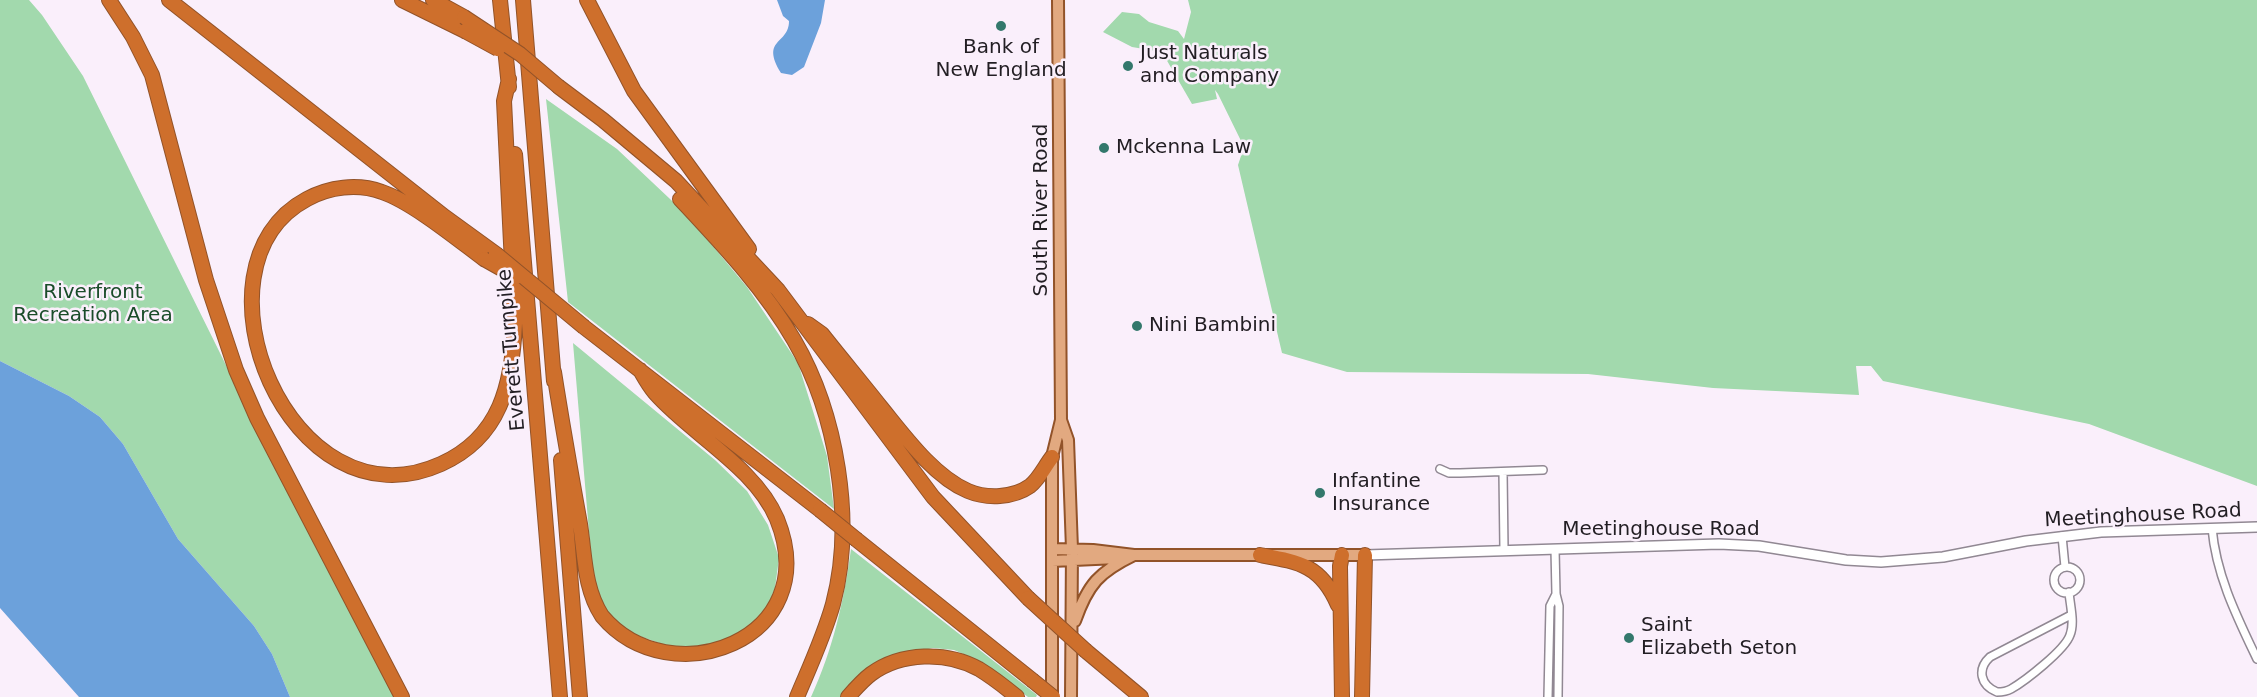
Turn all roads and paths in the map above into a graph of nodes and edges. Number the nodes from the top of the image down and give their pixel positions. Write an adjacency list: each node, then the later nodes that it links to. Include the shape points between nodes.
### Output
1 (109, 0): 41 (highway, via 152,75 206,280 236,370 257,418)
2 (169, 0): 12 (highway)
3 (402, 0): 9 (highway)
4 (433, 0): 9 (highway)
5 (523, 0): 16 (highway, Everett Turnpike)
6 (587, 0): 13 (highway, via 634,91)
7 (1058, 0): 17 (main road, South River Road)
8 (499, 1): 10 (highway, Everett Turnpike)
9 (465, 24): 11 (highway, bridge, via 559,87)
10 (509, 79): 12 (highway, via 504,101 515,324 507,388 495,417 474,442 449,460 399,474 357,469 320,450 305,436 270,383 259,353 254,322 258,260 265,240 284,215 309,197 329,190 371,189 398,198); 42 (highway, Everett Turnpike)
11 (633, 146): 13 (highway, via 676,181); 44 (highway, via 737,261 774,309 795,341 826,418 837,464 843,521 838,574 820,642)
12 (490, 256): 15 (highway, bridge, via 535,285)
13 (778, 290): 14 (highway)
14 (794, 313): 18 (highway, via 822,334 916,449 968,491 999,496 1022,490 1036,480); 49 (highway, bridge, via 933,497 1028,598)
15 (640, 370): 16 (highway, via 654,392 745,475 776,517 786,548 784,590 771,618 750,641 713,660 681,663 651,656 624,640 593,598 586,578); 47 (highway, bridge)
16 (554, 372): 43 (highway, Everett Turnpike)
17 (1061, 420): 18 (main road, South River Road); 28 (main road, South River Road, via 1068,440)
18 (1052, 457): 25 (main road, South River Road)
19 (1440, 469): 21 (street, via 1449,473)
20 (1543, 470): 21 (street)
21 (1503, 472): 27 (street)
22 (2257, 527): 23 (street, Meetinghouse Road)
23 (2212, 528): 24 (street, Meetinghouse Road); 40 (street, via 2223,582)
24 (2062, 536): 26 (street, Meetinghouse Road, via 1943,557 1881,562 1724,544); 34 (street)
25 (1052, 549): 28 (main road, Meetinghouse Road); 33 (main road, South River Road)
26 (1555, 549): 27 (street, Meetinghouse Road); 36 (street)
27 (1504, 550): 32 (street, Meetinghouse Road)
28 (1072, 554): 29 (main road, Meetinghouse Road, via 1118,558); 33 (main road, Meetinghouse Road); 39 (main road, South River Road)
29 (1134, 555): 30 (main road, Meetinghouse Road); 39 (main road, via 1097,577)
30 (1260, 555): 31 (main road, Meetinghouse Road); 37 (highway, via 1293,561 1313,570 1327,585)
31 (1342, 555): 32 (main road, Meetinghouse Road); 37 (highway)
32 (1365, 555): 51 (highway)
33 (1052, 561): 47 (main road, South River Road)
34 (2065, 567): 35 (street, via 2075,570 2080,579 2076,589); 35 (street, via 2056,572 2054,580 2059,590)
35 (2069, 592): 38 (street)
36 (1556, 594): 52 (street, via 1550,606); 53 (street)
37 (1342, 614): 50 (highway)
38 (2071, 615): 38 (street, via 2070,636 2048,661 2007,691 1997,692 1985,684 1982,669 1990,657)
39 (1072, 628): 48 (main road, South River Road)
40 (2257, 659)
41 (402, 697)
42 (560, 697)
43 (580, 697)
44 (797, 697)
45 (848, 697): 46 (highway, via 882,668 907,659 933,657 979,669)
46 (1017, 697)
47 (1053, 697)
48 (1071, 697)
49 (1143, 697)
50 (1342, 697)
51 (1362, 697)
52 (1548, 697)
53 (1558, 697)

